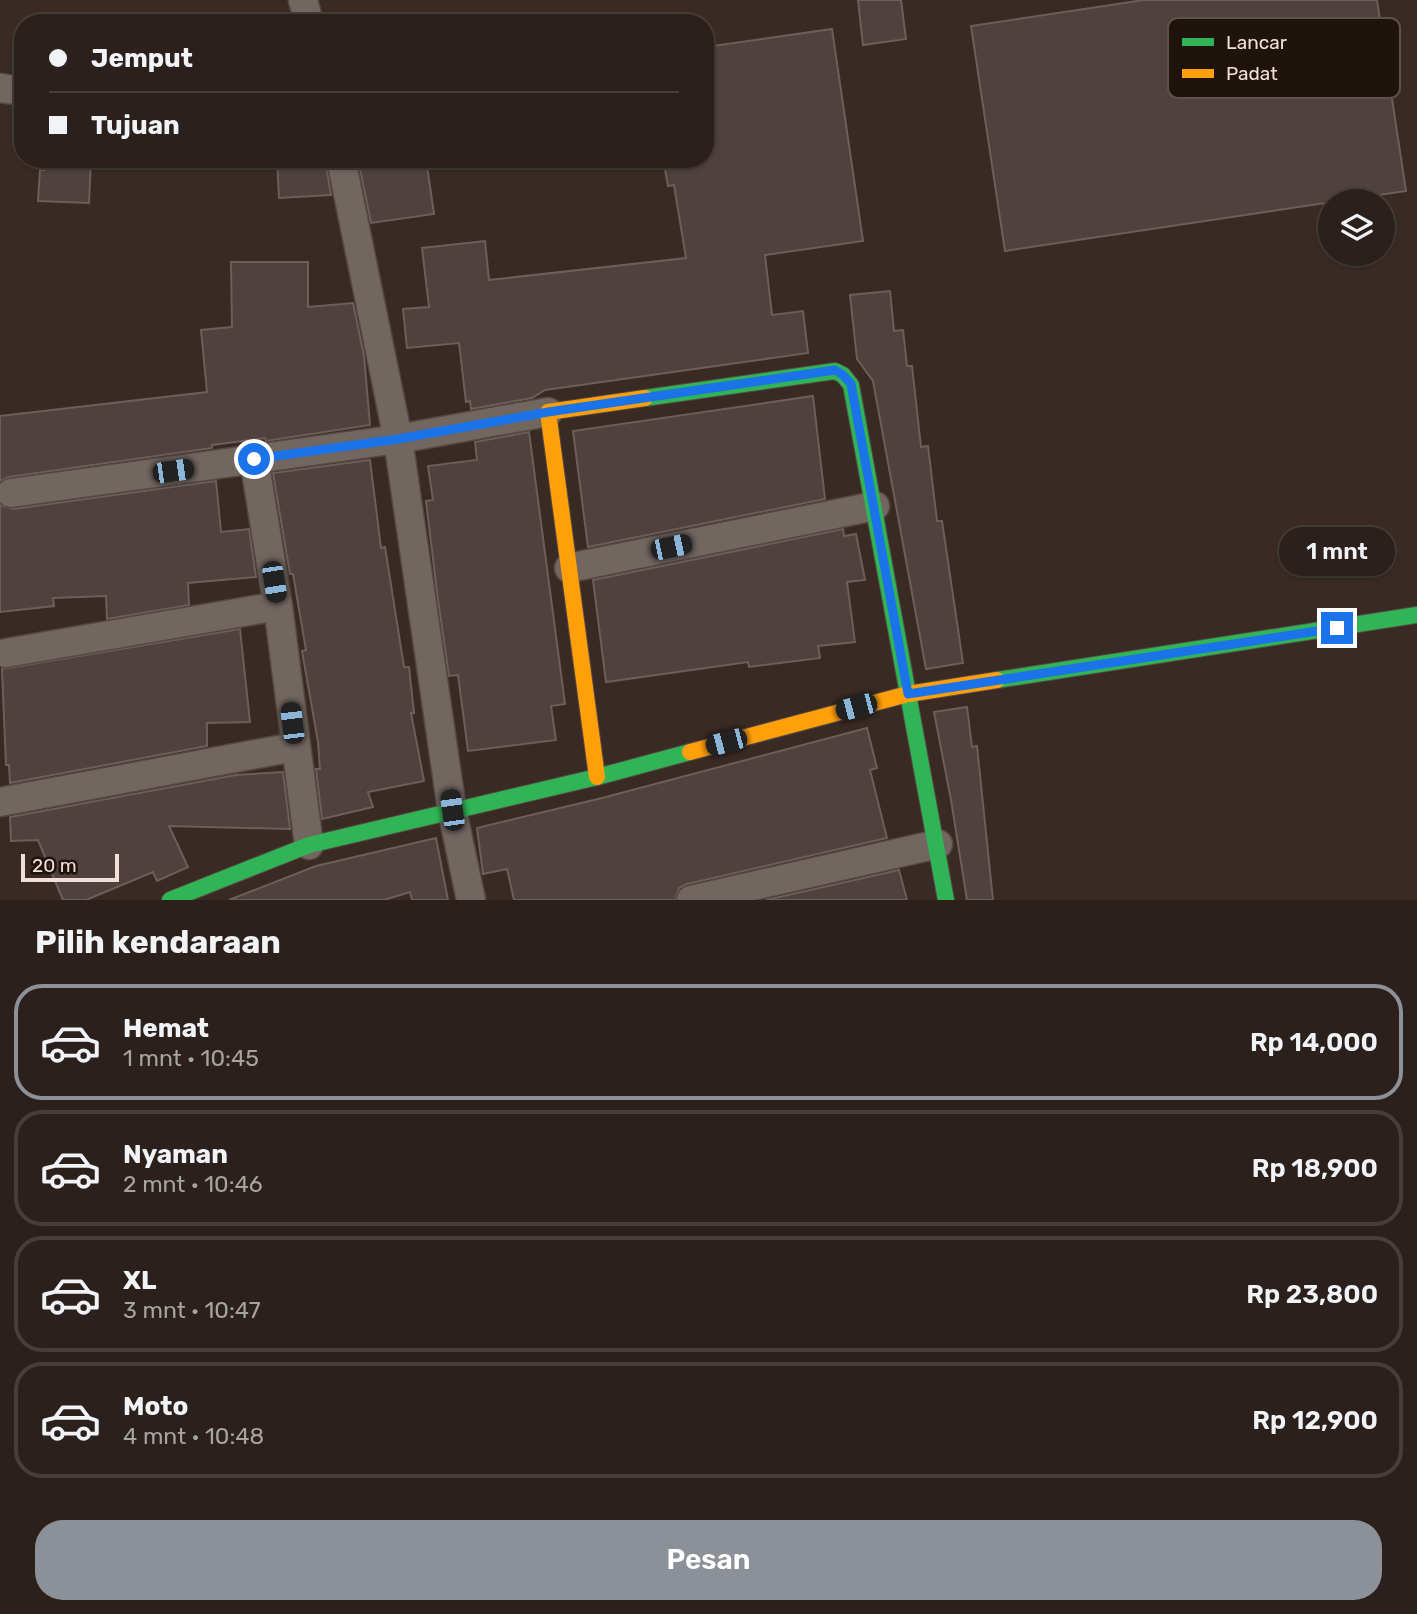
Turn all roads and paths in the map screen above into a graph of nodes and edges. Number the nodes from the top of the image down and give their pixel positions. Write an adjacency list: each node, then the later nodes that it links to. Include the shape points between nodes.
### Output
1 (343, 168): 3 (street)
2 (548, 412): 3 (street); 6 (street, via 835,370 851,384); 7 (street)
3 (398, 439): 4 (street); 15 (street)
4 (254, 459): 5 (street); 8 (street)
5 (11, 493)
6 (875, 506): 7 (street); 11 (street)
7 (569, 568): 13 (street)
8 (278, 606): 10 (street); 12 (street)
9 (1417, 615): 11 (street)
10 (6, 653)
11 (908, 694): 13 (street); 16 (street)
12 (295, 747): 14 (street); 17 (street)
13 (597, 776): 15 (street)
14 (0, 802)
15 (452, 810): 17 (street); 19 (street)
16 (938, 844): 20 (street); 21 (street)
17 (309, 845): 18 (street)
18 (170, 900)
19 (471, 900)
20 (691, 900)
21 (946, 900)

